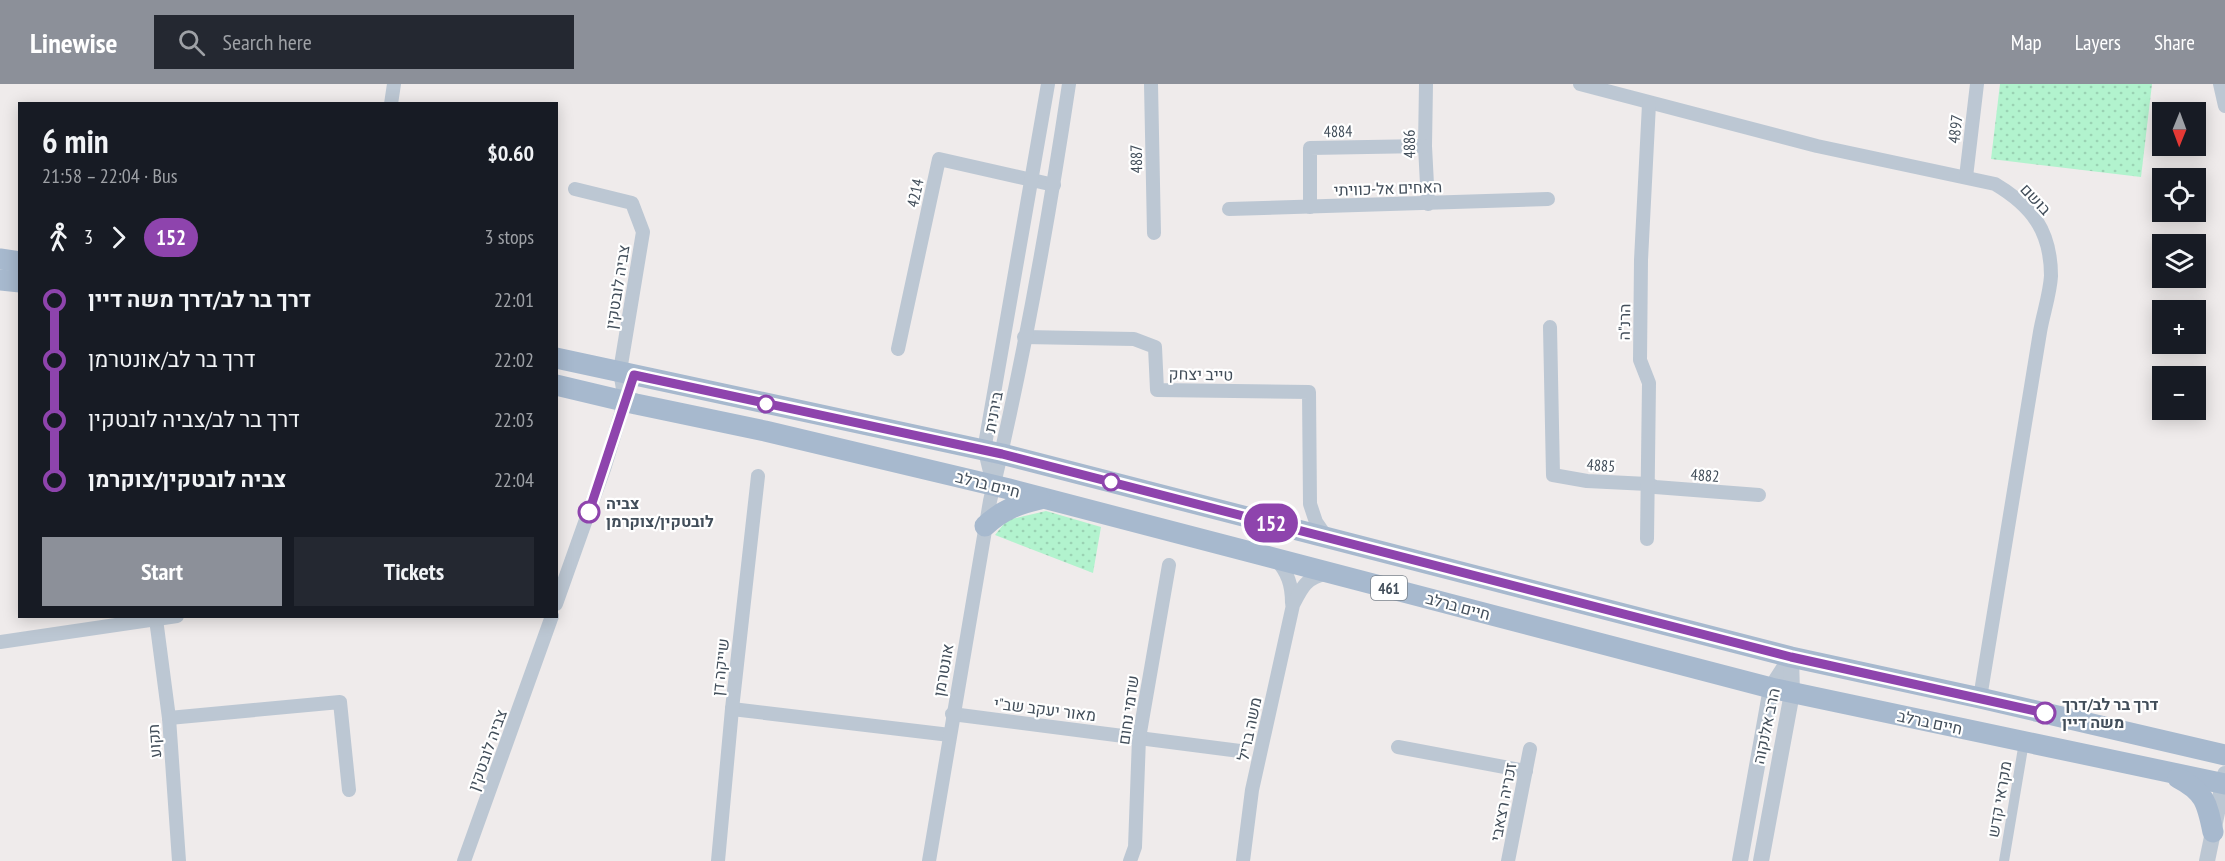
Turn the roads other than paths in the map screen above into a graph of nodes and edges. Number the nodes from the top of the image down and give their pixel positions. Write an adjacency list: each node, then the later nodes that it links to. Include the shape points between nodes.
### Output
1 (394, 84): 9 (street)
2 (1048, 84): 14 (street, בירנית)
3 (1069, 84): 15 (street, בירנית)
4 (1151, 84): 21 (street, 4887)
5 (1426, 84): 12 (street, 4886)
6 (1580, 84): 10 (street, בושם)
7 (1977, 84): 13 (street, 4897)
8 (2220, 84): 11 (street)
9 (391, 102)
10 (1649, 104): 13 (street, בושם, via 1817,146); 35 (street, הרנ"ה, via 1640,348 1649,383)
11 (2225, 106)
12 (1425, 147): 18 (street, 4886); 19 (street, 4884, via 1310,148)
13 (1966, 177): 56 (street, בושם, via 1995,184 2017,197 2036,219 2044,235 2051,277)
14 (1033, 181): 15 (street, 4214); 28 (street, 4214, via 939,159); 33 (street, בירנית, via 988,428)
15 (1054, 185): 27 (street, בירנית)
16 (575, 189): 30 (street, צביה לובטקין, via 632,203 643,232)
17 (1548, 199): 18 (street, האחים אל-כוויתי)
18 (1428, 204): 19 (street, האחים אל-כוויתי)
19 (1310, 207): 20 (street, האחים אל-כוויתי)
20 (1229, 209)
21 (1154, 233)
22 (0, 259): 23 (main road)
23 (18, 262)
24 (0, 280): 25 (main road)
25 (18, 282)
26 (1550, 327): 35 (street, 4885, via 1553,475)
27 (1024, 337): 33 (street, בירנית); 39 (street, טייב יצחק, via 1134,339 1155,347 1157,390 1309,392)
28 (898, 349)
29 (558, 358): 30 (main road, חיים ברלב / 461)
30 (627, 373): 32 (street, צביה לובטקין); 33 (main road, חיים ברלב / 461)
31 (558, 385): 32 (main road, חיים ברלב / 461)
32 (625, 401): 36 (main road, חיים ברלב / 461); 47 (street, צביה לובטקין)
33 (994, 453): 36 (street, בירנית); 41 (main road, חיים ברלב / 461)
34 (758, 476): 57 (street, שייקה דן)
35 (1648, 484): 37 (street, 4882, via 1655,488); 43 (street, הרנ"ה)
36 (993, 485): 38 (main road, חיים ברלב / 461); 40 (street, אונטרמן)
37 (1760, 495)
38 (1043, 498): 40 (main road, via 1008,508); 44 (main road, חיים ברלב / 461)
39 (1310, 504): 41 (street, via 1304,516); 42 (street, טייב יצחק)
40 (985, 526): 58 (street, אונטרמן)
41 (1288, 528): 42 (main road, חיים ברלב / 461)
42 (1327, 538): 53 (main road, חיים ברלב / 461)
43 (1647, 539)
44 (1276, 559): 46 (main road, חיים ברלב / 461); 48 (street, משה בריל, via 1290,582)
45 (1170, 565): 61 (street, שדמי נחום)
46 (1334, 573): 48 (street, משה בריל, via 1308,580); 54 (main road, חיים ברלב / 461)
47 (558, 599)
48 (1293, 605): 77 (street, משה בריל, via 1252,790)
49 (163, 618): 51 (street)
50 (551, 618): 73 (street, צביה לובטקין)
51 (156, 619): 52 (street); 59 (street, תקוע)
52 (0, 642)
53 (1791, 657): 54 (street, הרב אלנקוה); 55 (street, הרב אלנקוה); 56 (main road, חיים ברלב / 461)
54 (1771, 688): 55 (main road, חיים ברלב / 461); 79 (street, הרב אלנקוה)
55 (1792, 693): 62 (main road, חיים ברלב / 461); 80 (street, הרב אלנקוה)
56 (1980, 698): 66 (main road, חיים ברלב / 461)
57 (732, 709): 60 (street); 74 (street, שייקה דן)
58 (952, 714): 60 (street, אונטרמן); 61 (street, מאור יעקב שב"י)
59 (169, 718): 70 (street, via 340,702); 72 (street, תקוע)
60 (950, 735): 75 (street, אונטרמן)
61 (1139, 738): 65 (street, מאור יעקב שב"י); 76 (street, שדמי נחום, via 1135,847)
62 (2024, 742): 67 (main road, חיים ברלב / 461); 81 (street, מקראי קדש)
63 (1398, 747): 68 (street)
64 (1530, 749): 68 (street, זכריה רצאבי)
65 (1240, 751)
66 (2225, 755)
67 (2155, 768): 69 (main road, חיים ברלב / 461); 71 (main road, via 2204,796)
68 (1527, 771): 78 (street, זכריה רצאבי)
69 (2224, 780): 71 (street)
70 (349, 790)
71 (2213, 832): 82 (street)
72 (180, 861)
73 (464, 861)
74 (718, 861)
75 (929, 861)
76 (1130, 861)
77 (1243, 861)
78 (1508, 861)
79 (1740, 861)
80 (1761, 861)
81 (2004, 861)
82 (2208, 861)

